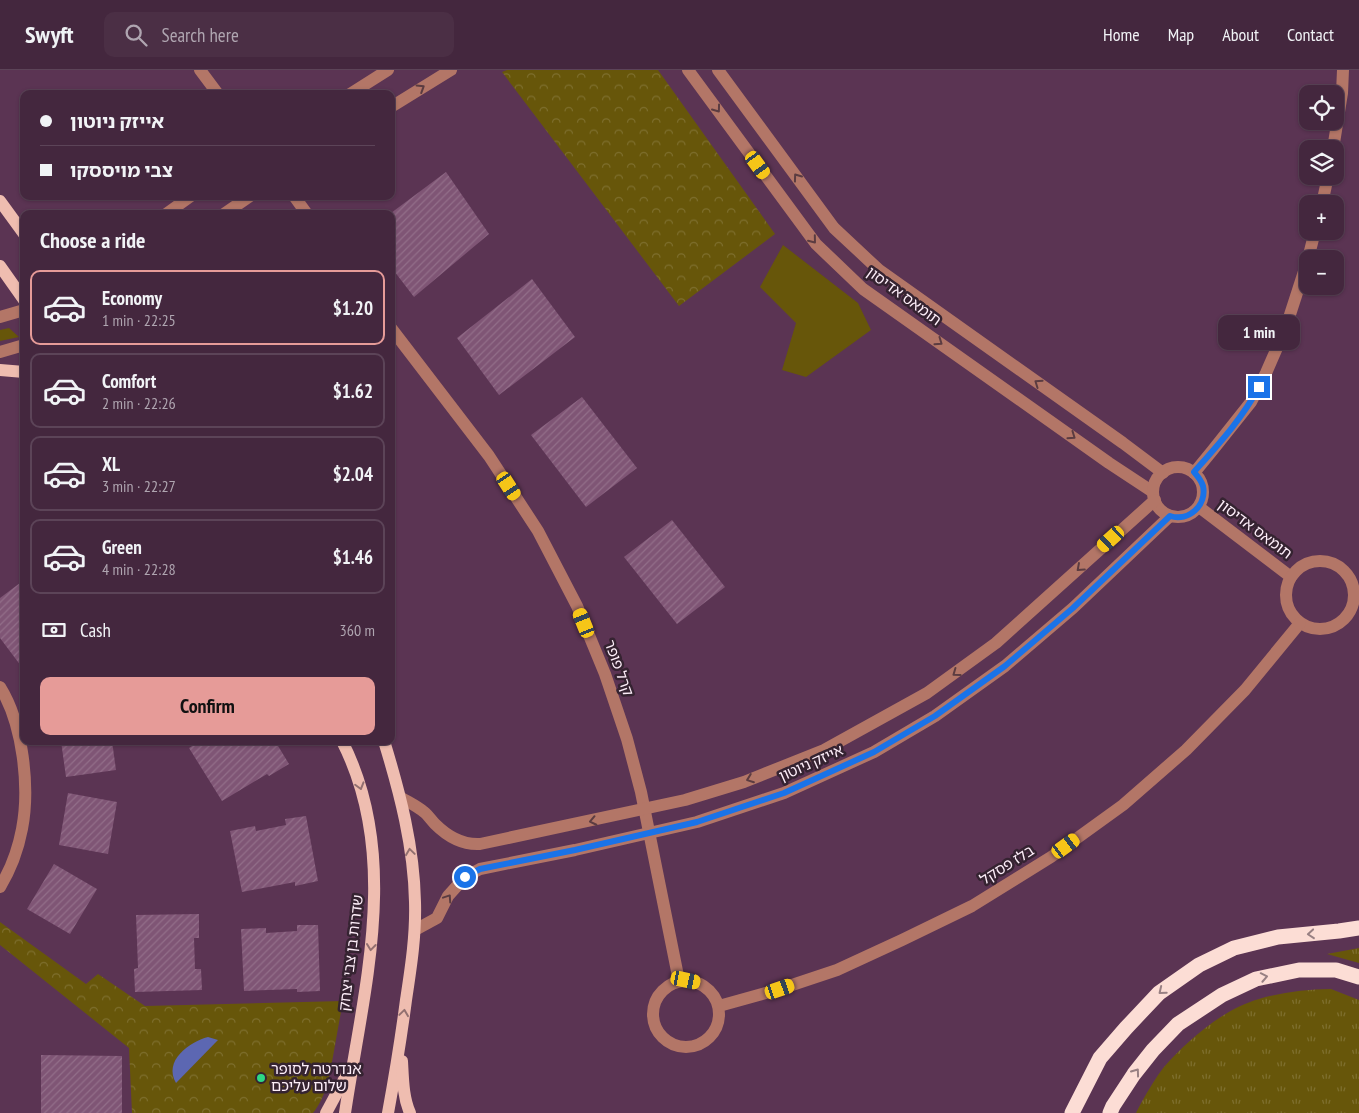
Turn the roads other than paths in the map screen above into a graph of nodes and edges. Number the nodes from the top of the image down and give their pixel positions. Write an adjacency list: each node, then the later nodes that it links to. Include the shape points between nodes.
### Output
1 (200, 70): 7 (street)
2 (388, 70): 8 (street)
3 (451, 70): 9 (street, one-way to 3)
4 (688, 70): 29 (street, תומאס אדיסון, one-way to 29, via 816,244 863,289)
5 (718, 70): 28 (street, תומאס אדיסון, one-way to 5, via 879,270 834,228)
6 (1343, 70): 10 (street)
7 (215, 90)
8 (356, 90)
9 (395, 105)
10 (1334, 140)
11 (185, 200): 14 (street)
12 (244, 200): 15 (street)
13 (0, 201): 16 (main road)
14 (172, 210)
15 (230, 210)
16 (20, 228)
17 (0, 266): 19 (main road)
18 (1299, 287): 27 (street, via 1286,327 1251,402)
19 (20, 294)
20 (20, 311): 21 (street)
21 (0, 317)
22 (395, 333): 40 (street, קרל פופר, via 489,456 538,531 577,606 605,674 627,739)
23 (20, 346): 24 (street)
24 (0, 352)
25 (0, 370): 26 (main road)
26 (20, 372)
27 (1194, 472): 28 (street, via 1175,467); 30 (street, via 1203,485 1204,494)
28 (1163, 473): 29 (street, via 1154,486)
29 (1154, 496): 31 (street, via 1158,507); 40 (street, אייזק ניוטון, one-way to 40, via 996,643 927,693 824,750 744,782)
30 (1199, 507): 31 (street, via 1183,517); 32 (street, תומאס אדיסון)
31 (1170, 516): 41 (street, אייזק ניוטון, via 1073,608 1005,666 935,716 874,752 784,793 697,822)
32 (1291, 577): 33 (street, via 1285,596 1288,608); 33 (street, via 1307,563 1333,563 1352,582 1355,595 1352,609 1333,627 1320,630)
33 (1300, 623): 47 (street, בלז פסקל, via 1245,690 1186,750 1124,805 1051,857 972,906 837,970)
34 (0, 687): 35 (street, via 9,701)
35 (20, 739)
36 (22, 745): 42 (street, via 22,828 16,855)
37 (344, 745): 49 (main road, שדרות בן צבי יצחק, one-way to 49, via 369,819 375,893 366,986)
38 (385, 745): 39 (main road)
39 (400, 797): 40 (street, אייזק ניוטון, one-way to 39, via 472,845 449,835 424,812); 44 (main road, one-way to 39, via 412,868)
40 (644, 810): 41 (street, קרל פופר)
41 (649, 833): 44 (street, אייזק ניוטון, one-way to 41, via 437,918 448,896 465,877 480,869); 46 (street, קרל פופר)
42 (0, 887)
43 (1359, 928): 54 (highway, one-way to 54, via 1278,937 1234,948 1199,965 1159,993 1100,1058)
44 (414, 930): 48 (main road, one-way to 44)
45 (1359, 977): 55 (highway, one-way to 45, via 1153,1050 1178,1024 1222,995 1256,979 1298,970 1336,970)
46 (679, 982): 47 (street, via 699,983 710,990); 47 (street, via 662,990 655,1002 652,1014 662,1038 686,1048 699,1045 718,1027)
47 (718, 1006)
48 (401, 1040): 52 (main road); 53 (main road, via 403,1087)
49 (352, 1066): 50 (main road); 51 (main road, שדרות בן צבי יצחק)
50 (326, 1113)
51 (345, 1113)
52 (388, 1113)
53 (410, 1113)
54 (1072, 1113)
55 (1110, 1113)

